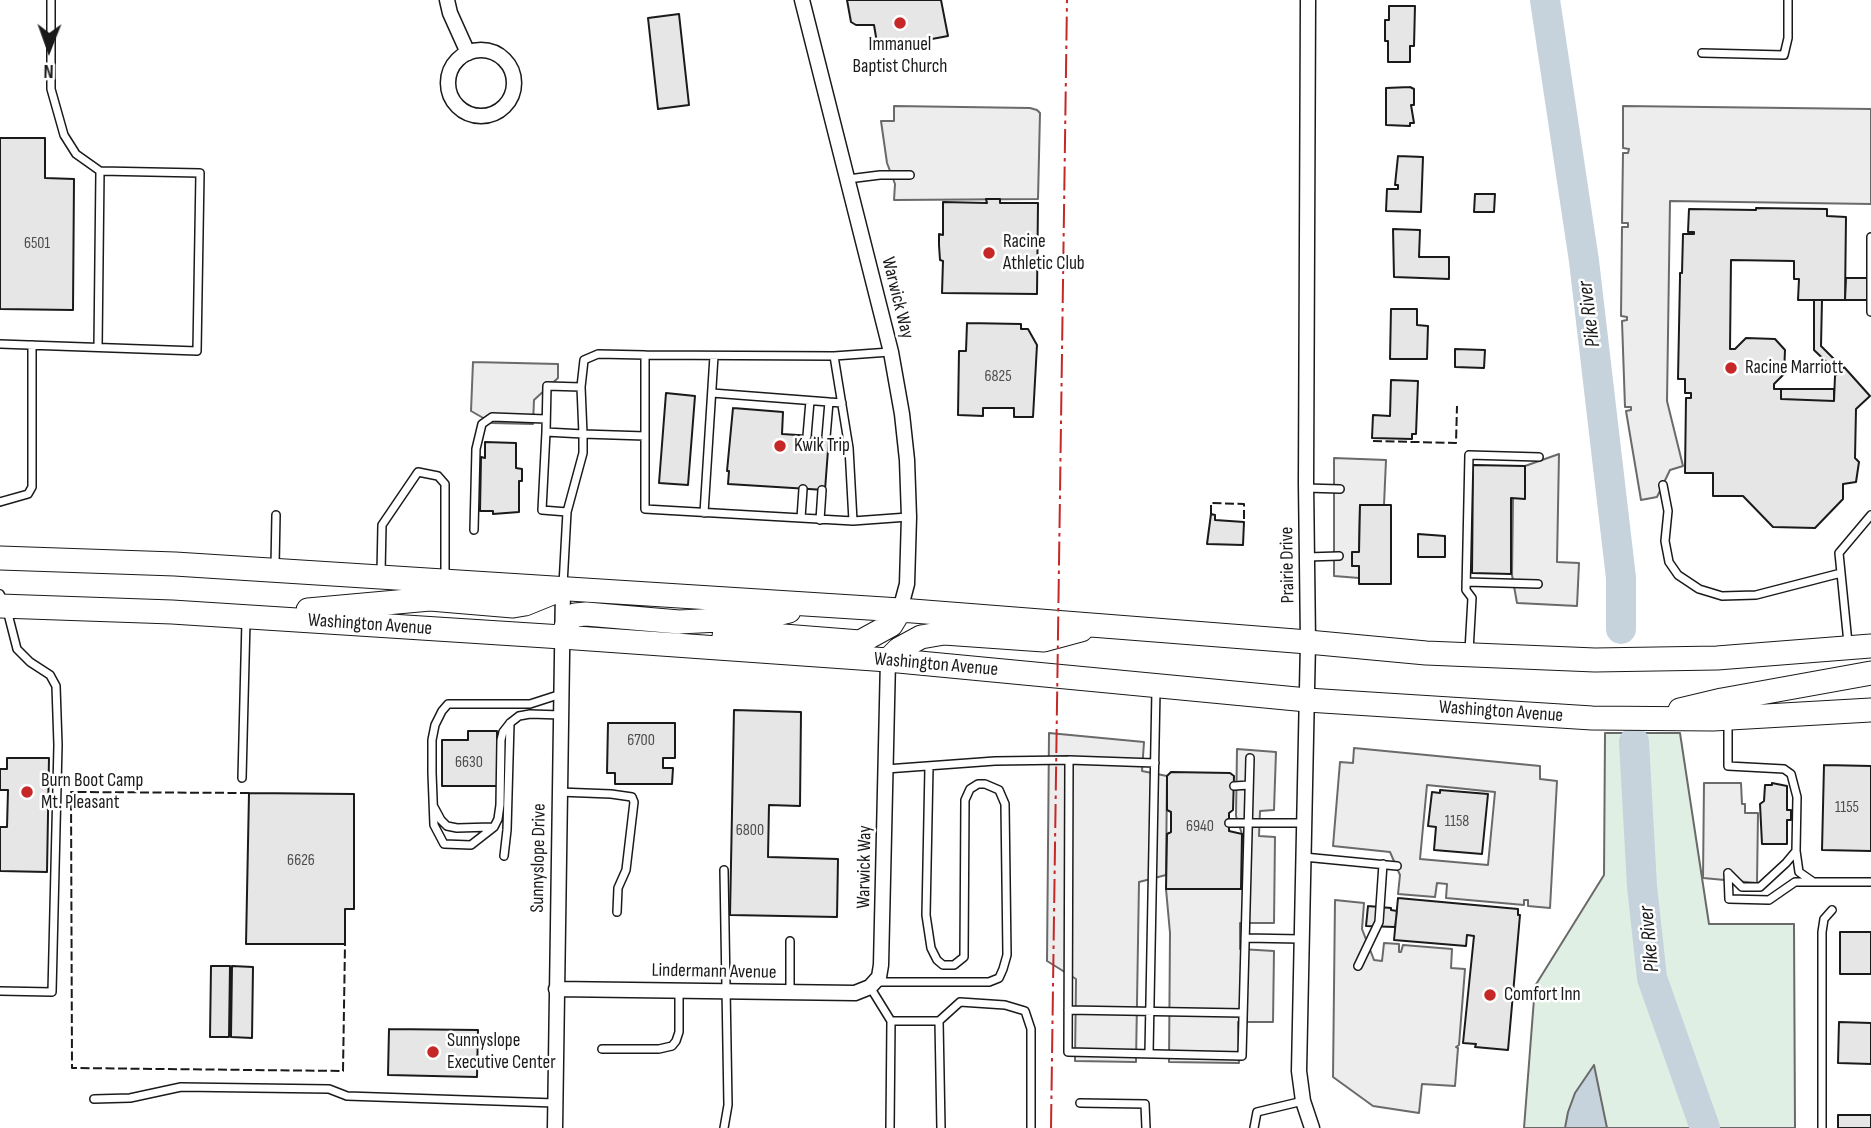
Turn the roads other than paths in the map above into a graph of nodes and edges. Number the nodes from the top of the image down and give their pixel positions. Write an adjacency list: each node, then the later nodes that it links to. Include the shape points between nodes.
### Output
1 (51, 0): 8 (lane, via 51,89 64,135 76,154)
2 (447, 0): 6 (street)
3 (802, 0): 10 (street, Warwick Way)
4 (1308, 0): 33 (street, Prairie Drive)
5 (1788, 0): 7 (lane, via 1784,55)
6 (468, 53): 6 (street, via 458,59 448,79 453,101 471,114 493,114 503,108 513,90 511,70 488,51)
7 (1702, 53)
8 (100, 171): 15 (lane); 15 (lane, via 200,173 197,351)
9 (910, 175): 10 (lane)
10 (847, 179): 16 (street, Warwick Way)
11 (1871, 237): 12 (lane)
12 (1871, 312)
13 (0, 344): 14 (lane)
14 (32, 345): 15 (lane); 37 (lane, via 32,487 28,494)
15 (98, 347)
16 (891, 352): 19 (lane); 42 (street, Warwick Way, via 904,437)
17 (645, 355): 18 (lane); 20 (lane, via 598,354 584,359); 28 (lane)
18 (714, 356): 19 (lane); 21 (lane)
19 (834, 356): 24 (lane)
20 (581, 387): 25 (lane, via 547,387); 27 (lane)
21 (712, 393): 22 (lane); 39 (lane)
22 (810, 401): 23 (lane); 29 (lane)
23 (829, 402): 24 (lane); 30 (lane)
24 (842, 403): 45 (lane)
25 (546, 419): 26 (lane); 46 (lane, via 492,417 482,424 476,449)
26 (545, 432): 27 (lane); 38 (lane, via 542,510)
27 (583, 434): 28 (lane); 38 (lane, via 583,453)
28 (645, 436): 39 (lane, via 645,509)
29 (807, 436)
30 (826, 437)
31 (1539, 457): 54 (lane, via 1469,455)
32 (1663, 485): 51 (lane, via 1669,562 1678,575 1699,589 1722,596 1756,595)
33 (1306, 488): 35 (lane); 48 (street, Prairie Drive)
34 (803, 489): 43 (lane)
35 (1340, 489)
36 (822, 490): 44 (lane)
37 (0, 502)
38 (566, 512): 56 (lane)
39 (704, 513): 43 (lane)
40 (276, 515): 50 (lane)
41 (1871, 515): 51 (lane, via 1839,553)
42 (909, 517): 45 (lane); 59 (street, Warwick Way, via 907,584)
43 (801, 518): 44 (lane)
44 (820, 520): 45 (lane)
45 (853, 522)
46 (474, 530)
47 (1339, 556): 48 (lane)
48 (1306, 557): 63 (street, Prairie Drive)
49 (0, 558): 50 (main road)
50 (275, 570): 52 (main road)
51 (1841, 573): 65 (lane)
52 (381, 577): 53 (main road); 53 (lane, via 382,525 418,472 438,476 445,484)
53 (445, 582): 56 (main road)
54 (1466, 582): 55 (lane); 66 (lane, via 1472,598)
55 (1538, 584)
56 (563, 589): 58 (main road); 60 (main road, via 513,606 404,600); 62 (street, Sunnyslope Drive)
57 (2, 602): 60 (main road, Washington Avenue); 106 (lane, via 17,649 50,675 56,686 58,746 52,992)
58 (816, 605): 59 (main road); 62 (main road, via 760,618 705,621 575,615)
59 (900, 611): 61 (main road); 64 (main road, via 891,625 860,642 738,634)
60 (246, 616): 62 (main road, Washington Avenue); 81 (lane)
61 (1098, 626): 63 (main road); 67 (main road, via 1044,640 944,633 921,637)
62 (562, 637): 64 (main road, Washington Avenue); 70 (street, Sunnyslope Drive)
63 (1308, 642): 66 (main road); 71 (street, Prairie Drive)
64 (704, 647): 67 (main road, Washington Avenue)
65 (1859, 647): 66 (main road, via 1717,658)
66 (1468, 655)
67 (888, 660): 69 (main road, Washington Avenue); 80 (street, Warwick Way)
68 (1871, 673): 72 (main road)
69 (1156, 685): 71 (main road, Washington Avenue); 78 (lane)
70 (561, 694): 74 (street, Sunnyslope Drive); 85 (lane, via 530,704 448,704 432,740)
71 (1307, 700): 72 (main road, Washington Avenue, via 1592,718 1647,718); 87 (street, Prairie Drive)
72 (1728, 709): 73 (main road); 90 (lane, via 1728,766 1769,767 1791,774 1797,797)
73 (1871, 710)
74 (561, 715): 75 (lane, via 530,714); 84 (street, Sunnyslope Drive)
75 (510, 723): 89 (lane, via 501,740 500,805); 91 (lane)
76 (1250, 758): 82 (lane)
77 (1069, 760): 78 (lane); 79 (lane); 110 (lane)
78 (1154, 763): 111 (lane)
79 (929, 767): 80 (lane); 104 (lane, via 926,915 931,948 943,965 954,965 964,957 965,800 970,789 985,784 999,790 1005,804 1007,956 999,978 989,982)
80 (886, 769): 104 (street, Warwick Way, via 881,965)
81 (242, 778)
82 (1249, 785): 83 (lane); 88 (lane)
83 (1234, 786)
84 (559, 792): 99 (lane, via 632,797); 105 (street, Sunnyslope Drive)
85 (434, 807): 89 (lane, via 447,826); 89 (lane, via 434,825 444,844 471,845)
86 (1229, 823): 88 (lane)
87 (1305, 823): 88 (lane); 92 (street, Prairie Drive)
88 (1248, 824): 100 (lane)
89 (494, 827)
90 (1796, 851): 97 (lane, via 1799,872); 97 (lane, via 1760,887 1742,887 1728,873 1729,899 1769,900 1795,882)
91 (504, 856)
92 (1304, 857): 93 (lane); 101 (street, Prairie Drive)
93 (1383, 864): 94 (lane); 103 (lane, via 1379,922)
94 (1397, 866)
95 (724, 870): 108 (lane)
96 (1871, 882): 97 (lane)
97 (1816, 883)
98 (1832, 910): 129 (lane, via 1824,919 1822,932)
99 (617, 912)
100 (1245, 938): 101 (lane); 112 (lane)
101 (1302, 939): 118 (street, Prairie Drive, via 1299,1071)
102 (790, 941): 109 (lane)
103 (1358, 967)
104 (873, 985): 109 (street, Lindermann Avenue, via 855,993); 113 (lane)
105 (556, 989): 107 (street, Lindermann Avenue); 119 (street, Sunnyslope Drive)
106 (0, 991)
107 (679, 991): 108 (street, Lindermann Avenue); 115 (lane, via 678,1032 672,1046)
108 (727, 992): 109 (street, Lindermann Avenue); 122 (lane)
109 (790, 992)
110 (1068, 1010): 111 (lane); 116 (lane, via 1068,1052)
111 (1150, 1011): 112 (lane); 116 (lane)
112 (1243, 1013): 116 (lane, via 1242,1056)
113 (891, 1021): 114 (lane); 123 (lane)
114 (939, 1021): 124 (lane); 125 (lane, via 960,1002 1025,1011 1031,1029)
115 (602, 1049)
116 (1149, 1053)
117 (94, 1099): 119 (lane, via 194,1087 329,1089 347,1096)
118 (1303, 1101): 127 (lane, via 1257,1112); 128 (street, Prairie Drive)
119 (555, 1103): 121 (street, Sunnyslope Drive)
120 (1080, 1103): 126 (lane, via 1145,1104)
121 (555, 1128)
122 (724, 1128)
123 (890, 1128)
124 (941, 1128)
125 (1031, 1128)
126 (1146, 1128)
127 (1254, 1128)
128 (1312, 1128)
129 (1822, 1128)

